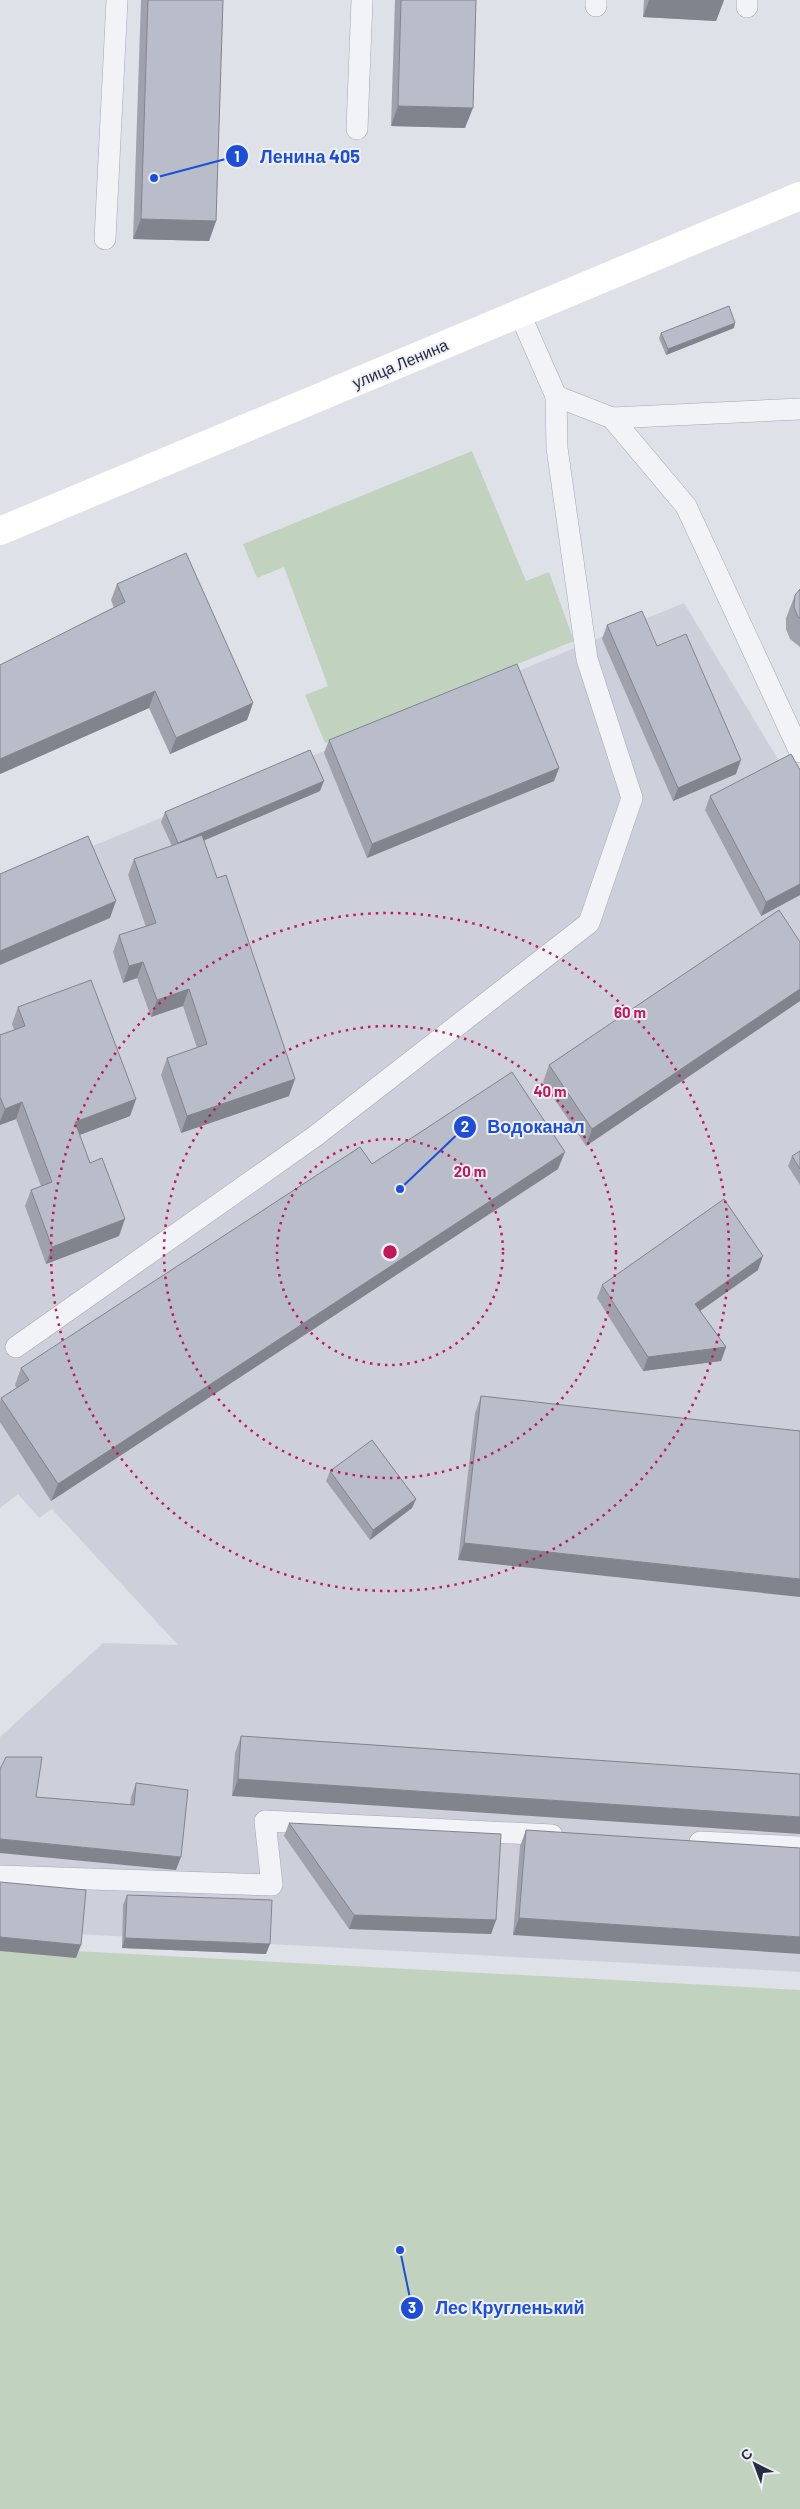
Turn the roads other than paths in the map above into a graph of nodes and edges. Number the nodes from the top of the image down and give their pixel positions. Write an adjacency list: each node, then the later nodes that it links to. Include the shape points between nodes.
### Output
1 (117, 0): 5 (lane)
2 (362, 0): 3 (lane)
3 (357, 129)
4 (800, 196): 6 (main road, улица Ленина)
5 (105, 239)
6 (519, 312): 7 (lane); 10 (main road, улица Ленина)
7 (556, 396): 9 (lane); 12 (lane, via 557,448 587,659 632,798 589,923 314,1137)
8 (800, 409): 9 (lane)
9 (612, 418): 11 (lane, via 686,506)
10 (0, 531)
11 (800, 752)
12 (16, 1347)
13 (572, 1836): 16 (lane, via 264,1821 272,1885)
14 (681, 1841): 15 (lane)
15 (800, 1847)
16 (0, 1876)

